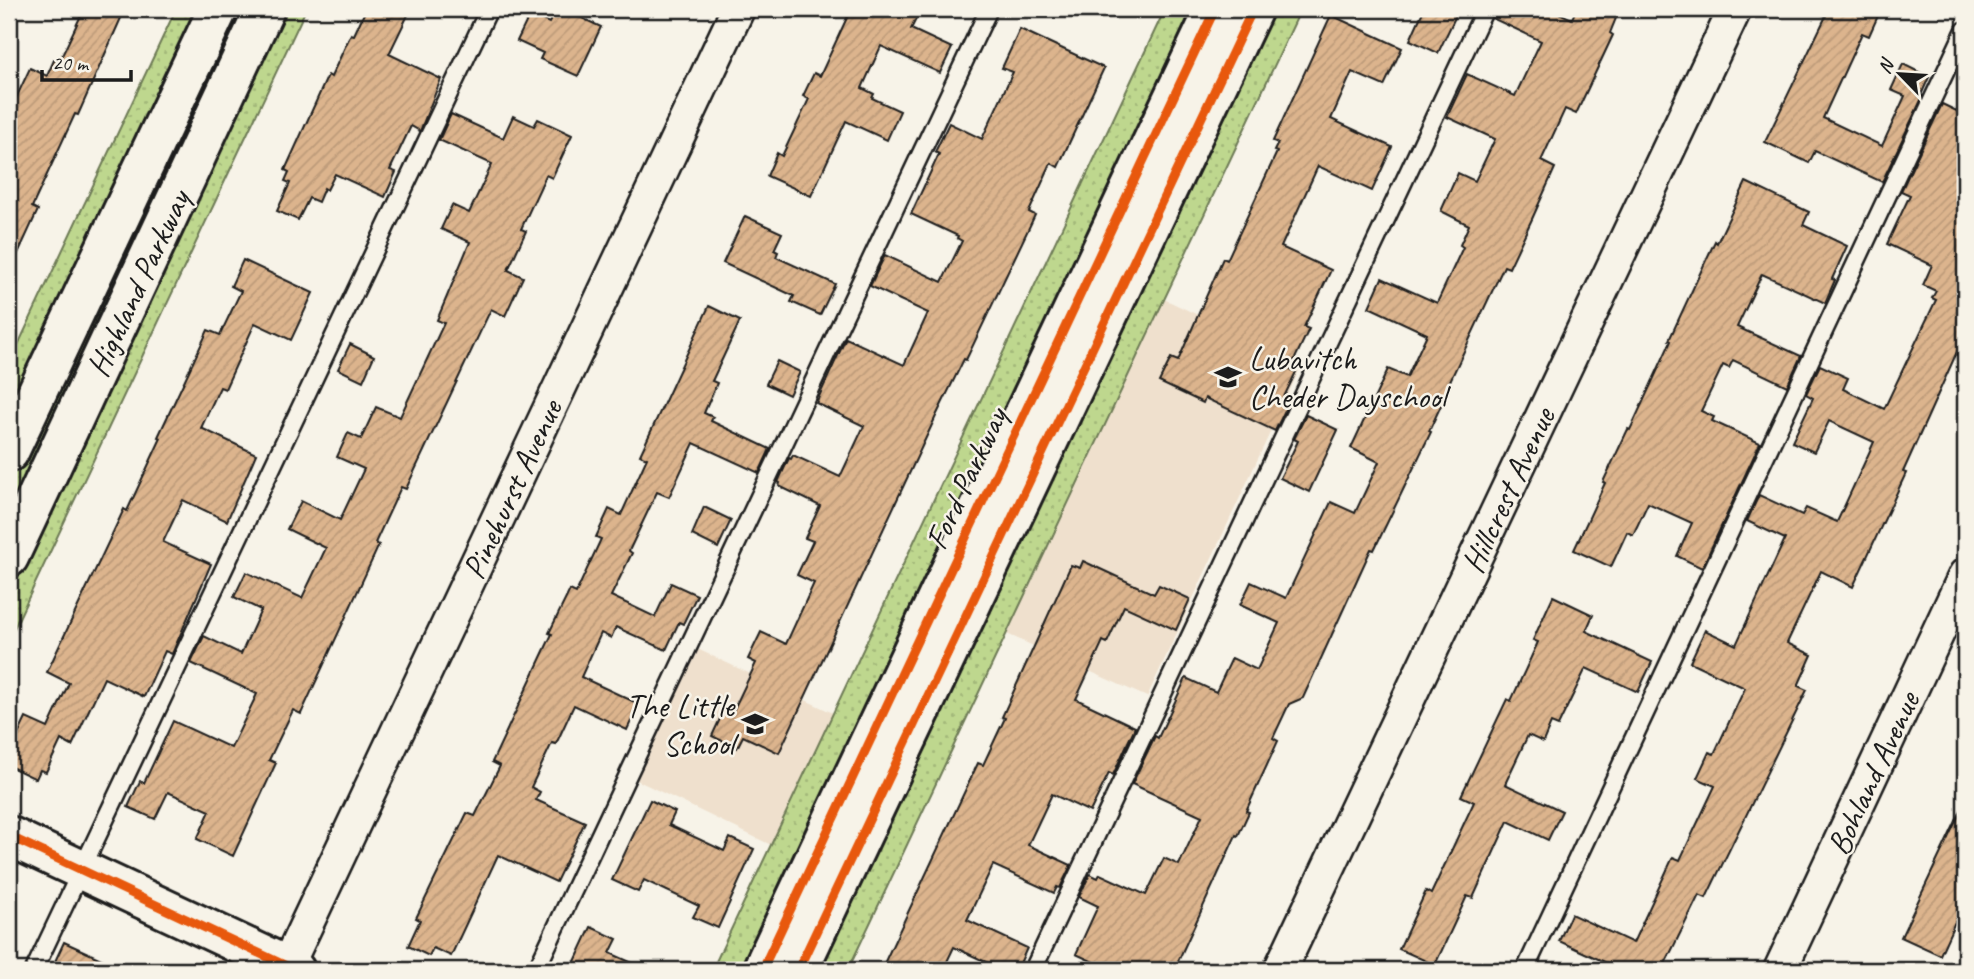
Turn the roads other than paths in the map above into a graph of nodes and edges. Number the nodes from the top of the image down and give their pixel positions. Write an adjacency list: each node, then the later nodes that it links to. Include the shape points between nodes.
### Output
1 (218, 9): 11 (main road, Highland Parkway)
2 (265, 9): 12 (main road, Highland Parkway)
3 (489, 9): 15 (lane)
4 (738, 9): 16 (street, Pinehurst Avenue)
5 (989, 9): 18 (lane)
6 (1215, 9): 19 (main road, Ford Parkway)
7 (1253, 9): 20 (main road, Ford Parkway)
8 (1485, 9): 21 (lane)
9 (1735, 9): 22 (street, Hillcrest Avenue)
10 (1965, 30): 23 (lane)
11 (9, 452)
12 (9, 557)
13 (1965, 575): 24 (street, Bohland Avenue)
14 (9, 836): 15 (main road)
15 (81, 870): 16 (main road); 17 (lane)
16 (289, 969)
17 (34, 970)
18 (536, 970)
19 (762, 970)
20 (798, 970)
21 (1033, 970)
22 (1280, 970)
23 (1525, 970)
24 (1780, 970)

